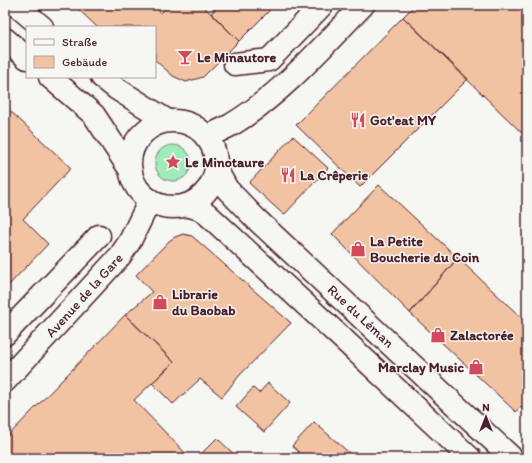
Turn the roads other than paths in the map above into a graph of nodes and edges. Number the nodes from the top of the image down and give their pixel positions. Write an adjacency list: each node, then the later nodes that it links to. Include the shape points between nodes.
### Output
1 (16, 5): 4 (main road)
2 (322, 5): 7 (main road, via 269,60)
3 (363, 5): 11 (main road, via 301,69 262,103 232,124)
4 (41, 26)
5 (5, 39): 6 (main road)
6 (26, 57)
7 (235, 64)
8 (51, 78): 13 (main road, via 94,115)
9 (103, 78): 10 (main road)
10 (168, 121): 11 (main road, via 193,126); 13 (main road, via 144,131 134,145)
11 (206, 137): 12 (main road, via 215,153)
12 (216, 169): 15 (main road, via 208,189 202,196); 20 (main road, Rue du Léman, via 227,189 256,219)
13 (130, 171): 14 (main road, via 137,188)
14 (150, 200): 15 (main road, via 167,206); 18 (main road, Avenue de la Gare, via 120,256)
15 (186, 205): 19 (main road, Rue du Léman, via 207,214)
16 (99, 236): 17 (main road)
17 (5, 334)
18 (5, 381)
19 (470, 458)
20 (512, 458)

